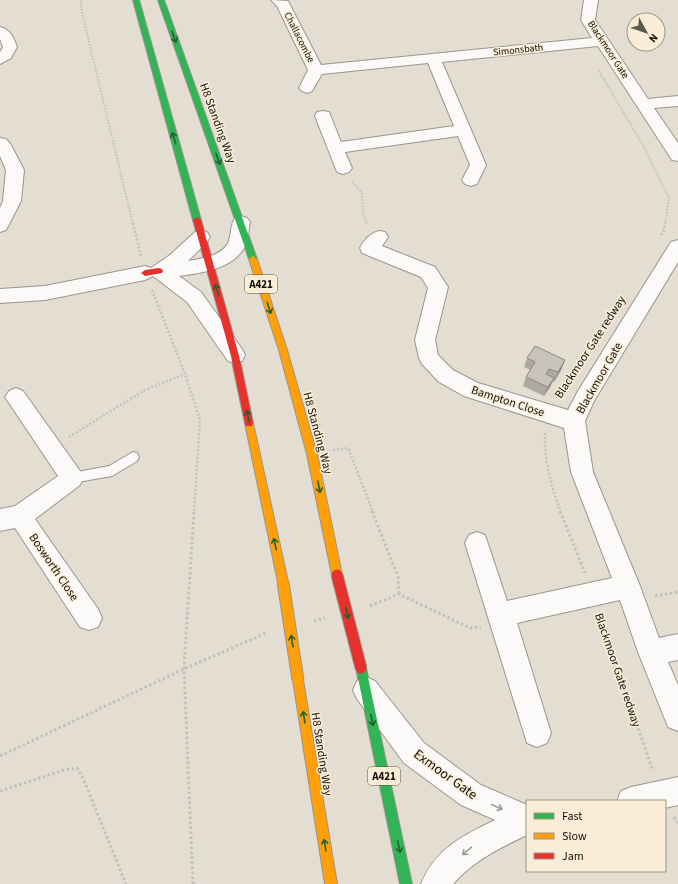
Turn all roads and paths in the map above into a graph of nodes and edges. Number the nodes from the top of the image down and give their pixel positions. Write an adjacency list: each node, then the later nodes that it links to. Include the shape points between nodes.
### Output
1 (81, 0): 28 (path, via 82,13)
2 (136, 0): 24 (highway, H8 Standing Way, one-way to 2)
3 (160, 0): 22 (highway, H8 Standing Way / A421, one-way to 22)
4 (591, 0): 7 (street, Blackmoor Gate, via 588,20)
5 (284, 1): 11 (street, Challacombe)
6 (0, 31): 10 (street, via 10,47 6,55)
7 (603, 41): 8 (street, Simonsbath); 14 (street, Blackmoor Gate)
8 (582, 42): 9 (street, Simonsbath); 26 (path, via 644,147 668,198 664,230)
9 (433, 58): 11 (street, Simonsbath); 16 (street)
10 (0, 59)
11 (316, 70): 12 (street)
12 (307, 88)
13 (678, 101): 14 (street)
14 (645, 104): 19 (street, Blackmoor Gate)
15 (323, 116): 18 (street)
16 (464, 130): 18 (street); 21 (street, via 478,165)
17 (0, 143): 23 (street, via 6,149 15,170 12,201)
18 (336, 148): 20 (street)
19 (678, 156)
20 (343, 168): 25 (path, via 362,193 365,219 370,230)
21 (470, 180)
22 (241, 222): 27 (street, via 236,246 231,254); 37 (highway, H8 Standing Way / A421, one-way to 37, via 283,350)
23 (0, 226)
24 (201, 237): 27 (highway, H8 Standing Way); 28 (street, via 177,260)
25 (379, 237): 34 (street, Bampton Close, via 369,248 428,272 438,287 425,340 429,358 446,376 471,390)
26 (669, 242): 35 (street, Blackmoor Gate)
27 (209, 264): 28 (street); 31 (highway, H8 Standing Way, one-way to 27)
28 (152, 272): 29 (street, via 45,293); 31 (street, via 194,297); 32 (path)
29 (0, 296)
30 (588, 350): 34 (path, Blackmoor Gate redway)
31 (236, 356): 67 (highway, H8 Standing Way, one-way to 31, bridge, via 283,582)
32 (185, 374): 36 (path, via 143,391); 54 (path, via 200,420)
33 (16, 397): 36 (street)
34 (547, 414): 35 (street, Bampton Close); 43 (path, Blackmoor Gate redway, via 544,440 549,479)
35 (574, 421): 44 (street, Blackmoor Gate, via 582,472)
36 (51, 447): 39 (street)
37 (312, 454): 45 (path, via 348,448 398,577); 55 (highway, H8 Standing Way / A421, one-way to 55, bridge, via 337,575)
38 (133, 457): 39 (lane, Bosworth Close, via 112,471)
39 (72, 478): 40 (street, Bosworth Close, via 49,496)
40 (10, 518): 47 (street, Bosworth Close)
41 (477, 543): 49 (street)
42 (678, 592): 44 (path)
43 (592, 593): 44 (street); 49 (street); 60 (path, Blackmoor Gate redway)
44 (630, 593): 53 (street, Blackmoor Gate)
45 (399, 594): 46 (path); 49 (path, via 470,628)
46 (363, 609)
47 (89, 618)
48 (326, 618): 50 (path)
49 (501, 619): 57 (street)
50 (312, 622)
51 (268, 633): 54 (path)
52 (678, 647): 53 (street)
53 (651, 652): 56 (street, Blackmoor Gate)
54 (184, 669): 58 (path); 66 (path)
55 (363, 679): 62 (street, Exmoor Gate, one-way to 62, via 414,753 471,795); 68 (highway, H8 Standing Way / A421, one-way to 68)
56 (678, 717)
57 (537, 733)
58 (0, 756)
59 (0, 791): 65 (path, via 76,768 84,778)
60 (670, 793): 61 (street); 64 (path, Blackmoor Gate redway)
61 (637, 800)
62 (526, 820)
63 (526, 820): 69 (street, Exmoor Gate, one-way to 69, via 473,846 439,874)
64 (678, 824)
65 (126, 884)
66 (193, 884)
67 (331, 884)
68 (406, 884)
69 (436, 884)

